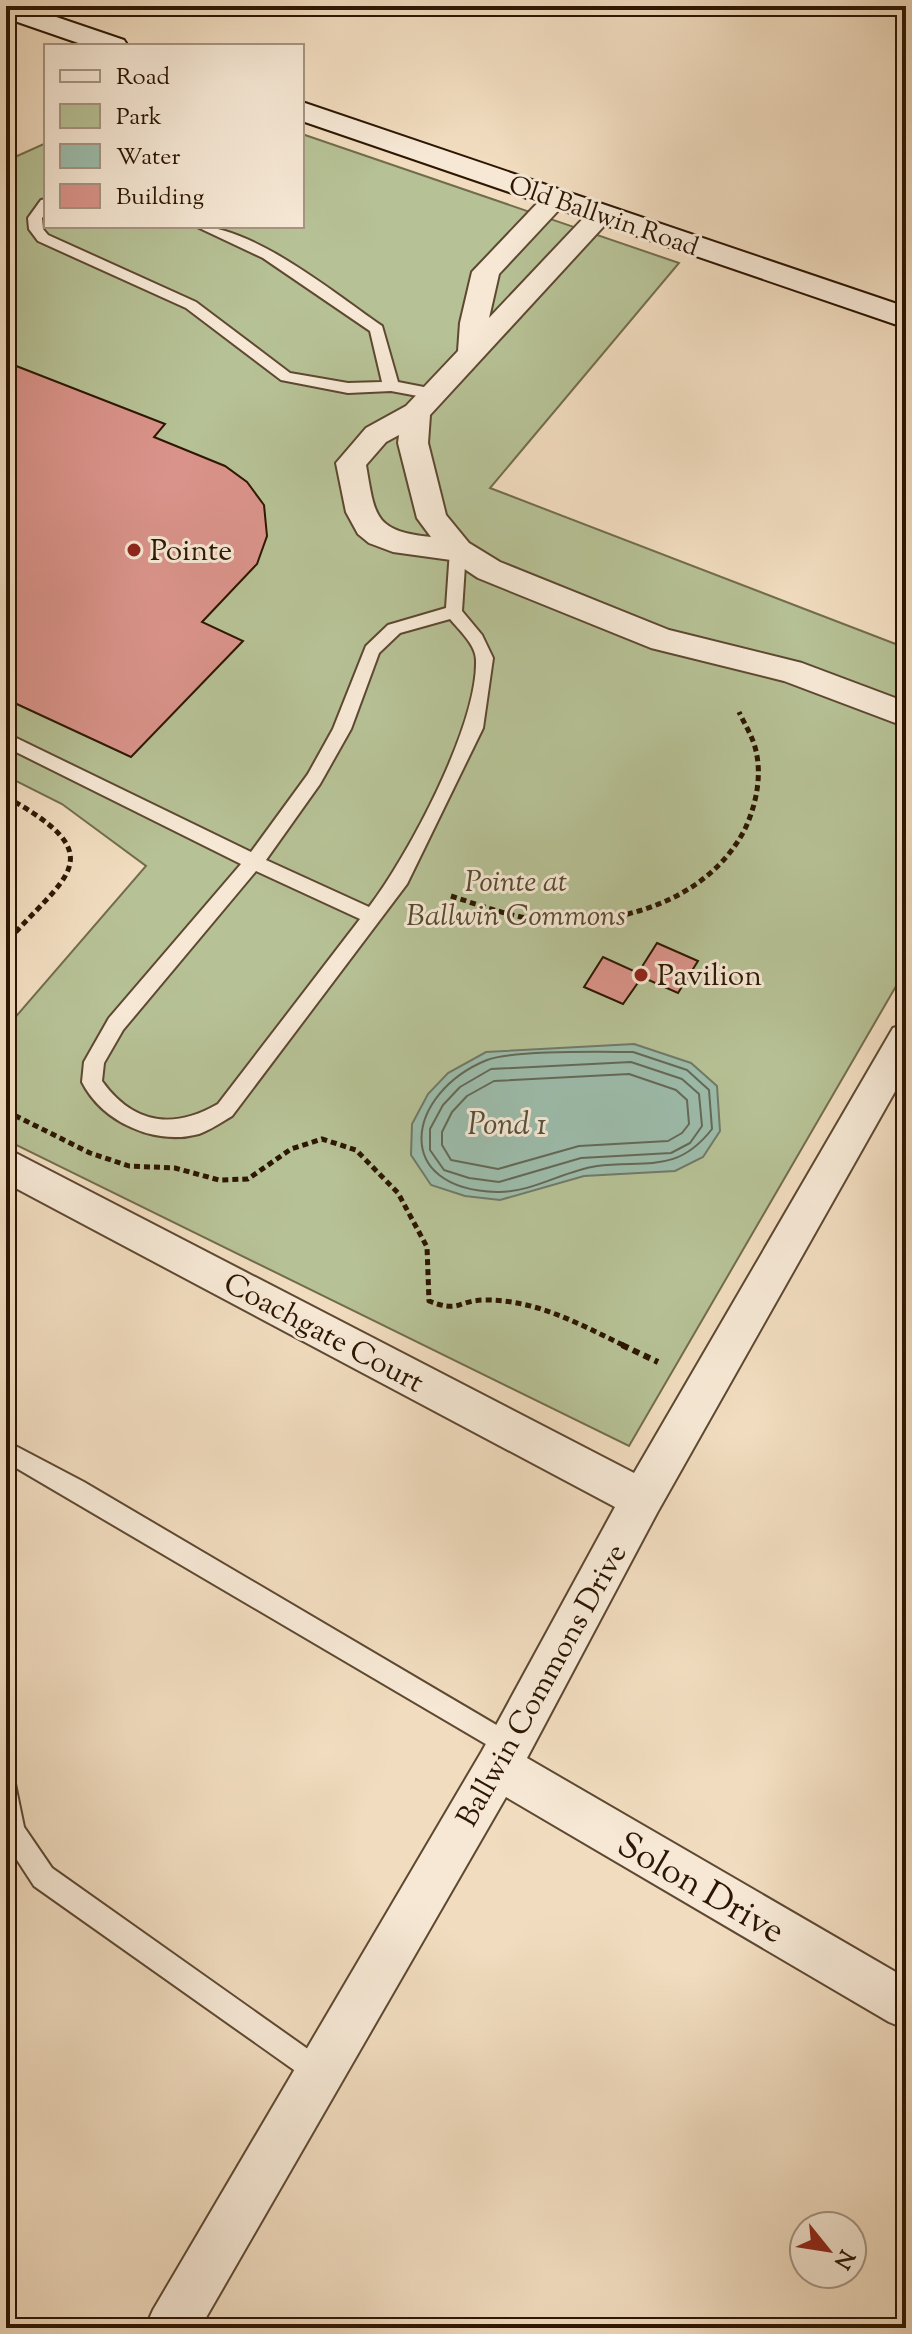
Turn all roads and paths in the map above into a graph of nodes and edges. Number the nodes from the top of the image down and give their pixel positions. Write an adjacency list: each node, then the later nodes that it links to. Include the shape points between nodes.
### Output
1 (6, 9): 2 (street)
2 (108, 44)
3 (304, 112): 4 (street, Old Ballwin Road)
4 (556, 199): 6 (street, Old Ballwin Road); 9 (street, via 486,272)
5 (44, 206): 10 (lane, via 35,218 43,238 191,305 286,377 348,388)
6 (602, 214): 8 (street, Old Ballwin Road); 9 (street)
7 (207, 228): 10 (lane, via 268,255 377,329)
8 (906, 318)
9 (472, 353): 11 (street)
10 (391, 386): 11 (lane)
11 (425, 404): 12 (street, via 413,443 423,488 432,518); 12 (street, via 376,435 351,463 355,499 367,528 389,542)
12 (458, 550): 13 (lane); 15 (street, via 489,570 662,640 791,671)
13 (454, 612): 18 (lane, via 394,629 372,650 314,779); 20 (lane, via 485,658 474,728 401,879)
14 (739, 712): 19 (path, via 756,750 759,784 752,816 726,862 688,891 651,908 562,922)
15 (906, 715)
16 (6, 739): 18 (lane)
17 (6, 797): 21 (path, via 54,826 67,844 71,864 58,892)
18 (254, 862): 20 (lane); 20 (lane, via 116,1024 94,1062 92,1082 108,1105 134,1119 167,1130 197,1126 225,1110)
19 (451, 896)
20 (372, 917)
21 (6, 943)
22 (906, 1039): 27 (street, Ballwin Commons Drive)
23 (6, 1111): 25 (path, via 90,1153 129,1166 175,1168 219,1180 248,1179 291,1149 322,1139 356,1150 398,1193 427,1247 429,1301 450,1309 482,1300 551,1310)
24 (6, 1164): 27 (street, Coachgate Court)
25 (658, 1362)
26 (6, 1451): 28 (lane)
27 (642, 1499): 28 (street, Ballwin Commons Drive)
28 (504, 1756): 30 (street, Solon Drive); 31 (street, Ballwin Commons Drive)
29 (6, 1787): 31 (lane, via 12,1831 43,1877)
30 (905, 2002)
31 (320, 2073): 32 (street, Ballwin Commons Drive)
32 (171, 2328)

